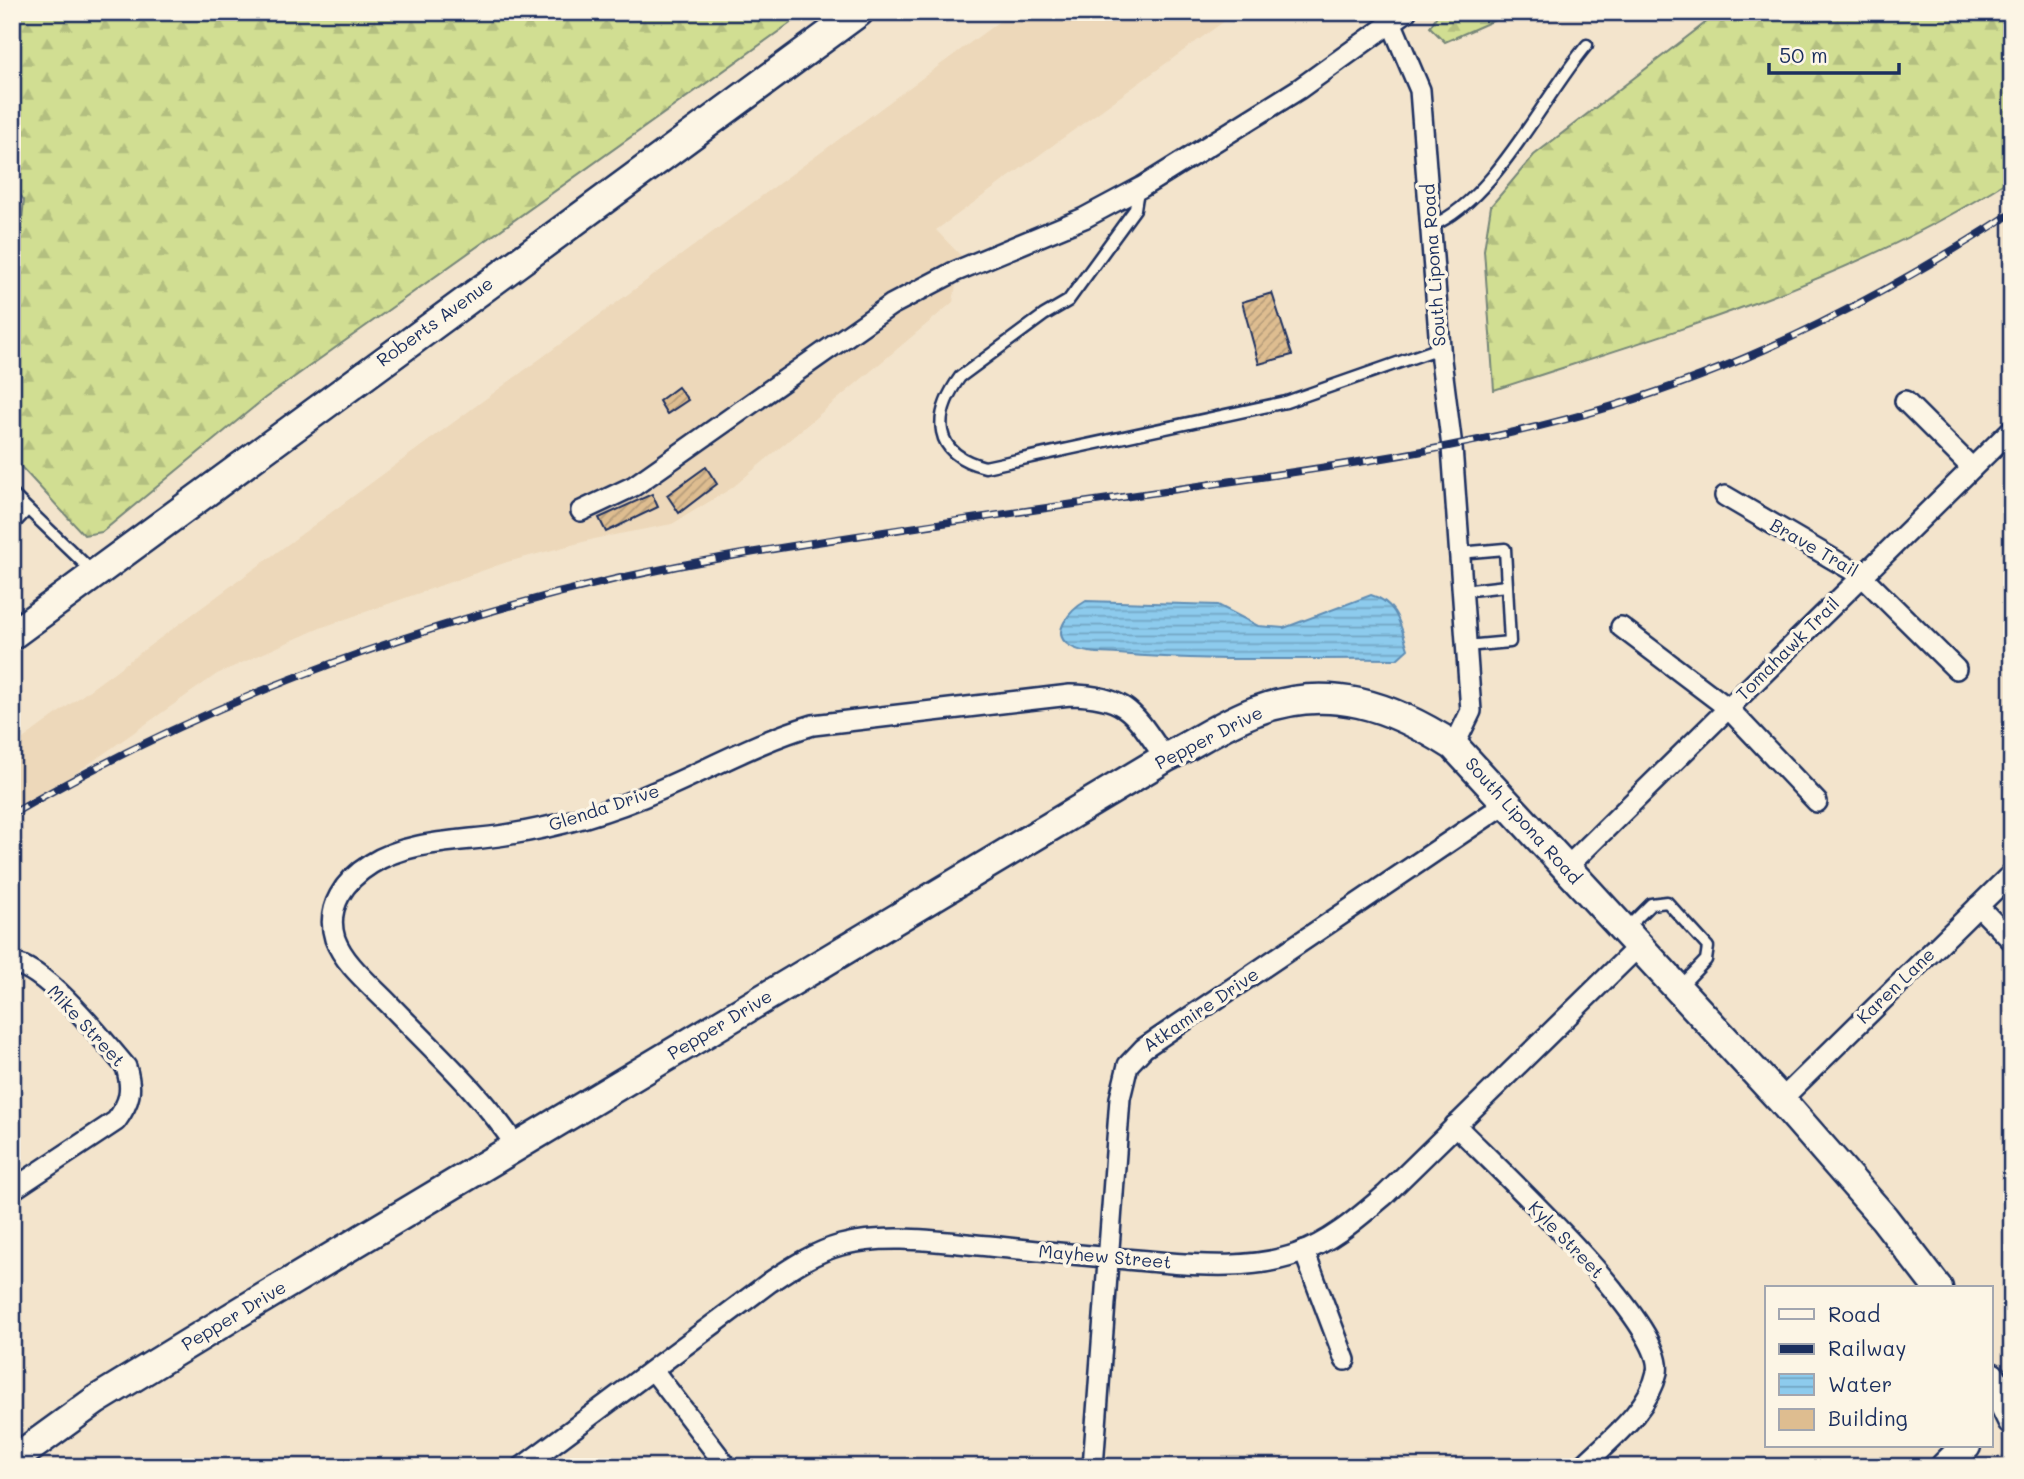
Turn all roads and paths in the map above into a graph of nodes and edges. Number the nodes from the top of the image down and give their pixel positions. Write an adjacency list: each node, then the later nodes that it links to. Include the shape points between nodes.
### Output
1 (859, 12): 16 (street, Roberts Avenue)
2 (1399, 18): 4 (street, via 1278,103); 5 (street, South Lipona Road, via 1420,90)
3 (1587, 45): 5 (lane, via 1480,191 1449,219)
4 (1138, 189): 6 (lane, via 1135,209 1068,301 970,369 951,388 939,418 941,432 950,450 965,462 985,467 1286,402); 13 (street, via 891,305 634,486)
5 (1431, 226): 6 (street, South Lipona Road)
6 (1440, 348): 15 (street, South Lipona Road)
7 (1905, 401): 9 (street)
8 (2008, 441): 9 (street, Tomahawk Trail)
9 (1972, 468): 17 (street, Tomahawk Trail)
10 (12, 494): 12 (lane)
11 (1725, 496): 17 (street, Brave Trail)
12 (27, 510): 14 (lane); 16 (lane)
13 (581, 511)
14 (12, 526)
15 (1458, 553): 18 (lane, via 1505,549); 19 (street, South Lipona Road)
16 (94, 574): 21 (street, Roberts Avenue)
17 (1862, 576): 23 (street, Brave Trail); 24 (street, Tomahawk Trail)
18 (1506, 586): 19 (lane); 22 (lane, via 1510,642)
19 (1461, 591): 22 (street, South Lipona Road)
20 (1621, 627): 24 (street)
21 (12, 635)
22 (1466, 646): 25 (street, South Lipona Road, via 1471,711)
23 (1956, 669)
24 (1728, 708): 28 (street); 29 (street, Tomahawk Trail)
25 (1454, 746): 26 (street, Pepper Drive, via 1417,722 1378,706 1342,699 1298,700 1256,711); 27 (street, South Lipona Road)
26 (1165, 758): 38 (street, Pepper Drive); 38 (street, Glenda Drive, via 1132,713 1117,701 1098,695 813,725 774,736 661,790 594,814 551,827 450,840 373,862 343,887 335,905 335,939 360,974 482,1100)
27 (1508, 802): 29 (street, South Lipona Road); 41 (street, Atkamire Drive, via 1134,1057 1120,1098)
28 (1817, 802)
29 (1565, 869): 32 (street, South Lipona Road)
30 (2012, 873): 31 (street, Karen Lane)
31 (1978, 906): 33 (street); 36 (street, Karen Lane)
32 (1631, 939): 35 (street, South Lipona Road); 35 (lane, via 1651,905 1667,902 1708,947 1706,960); 37 (street, Mayhew Street)
33 (2012, 942)
34 (12, 963): 39 (street, Mike Street, via 26,966 44,980 126,1067 131,1083 126,1107 116,1121)
35 (1678, 989): 36 (street, South Lipona Road)
36 (1781, 1100): 42 (street, South Lipona Road)
37 (1455, 1125): 40 (street, Mayhew Street, via 1350,1224); 52 (street, Kyle Street, via 1610,1286 1656,1354 1651,1388 1637,1410)
38 (516, 1146): 48 (street, Pepper Drive, via 96,1400)
39 (12, 1190)
40 (1304, 1251): 41 (street, Mayhew Street, via 1266,1262 1228,1265); 43 (street)
41 (1110, 1258): 44 (street, Mayhew Street, via 940,1241 844,1244 802,1261 770,1282); 51 (street, Atkamire Drive)
42 (1936, 1286)
43 (1345, 1360)
44 (653, 1370): 49 (street, Mayhew Street); 50 (street)
45 (1993, 1382): 46 (street)
46 (2005, 1413)
47 (1964, 1448): 53 (street)
48 (12, 1461)
49 (522, 1467)
50 (727, 1467)
51 (1093, 1467)
52 (1582, 1467)
53 (1945, 1467)

